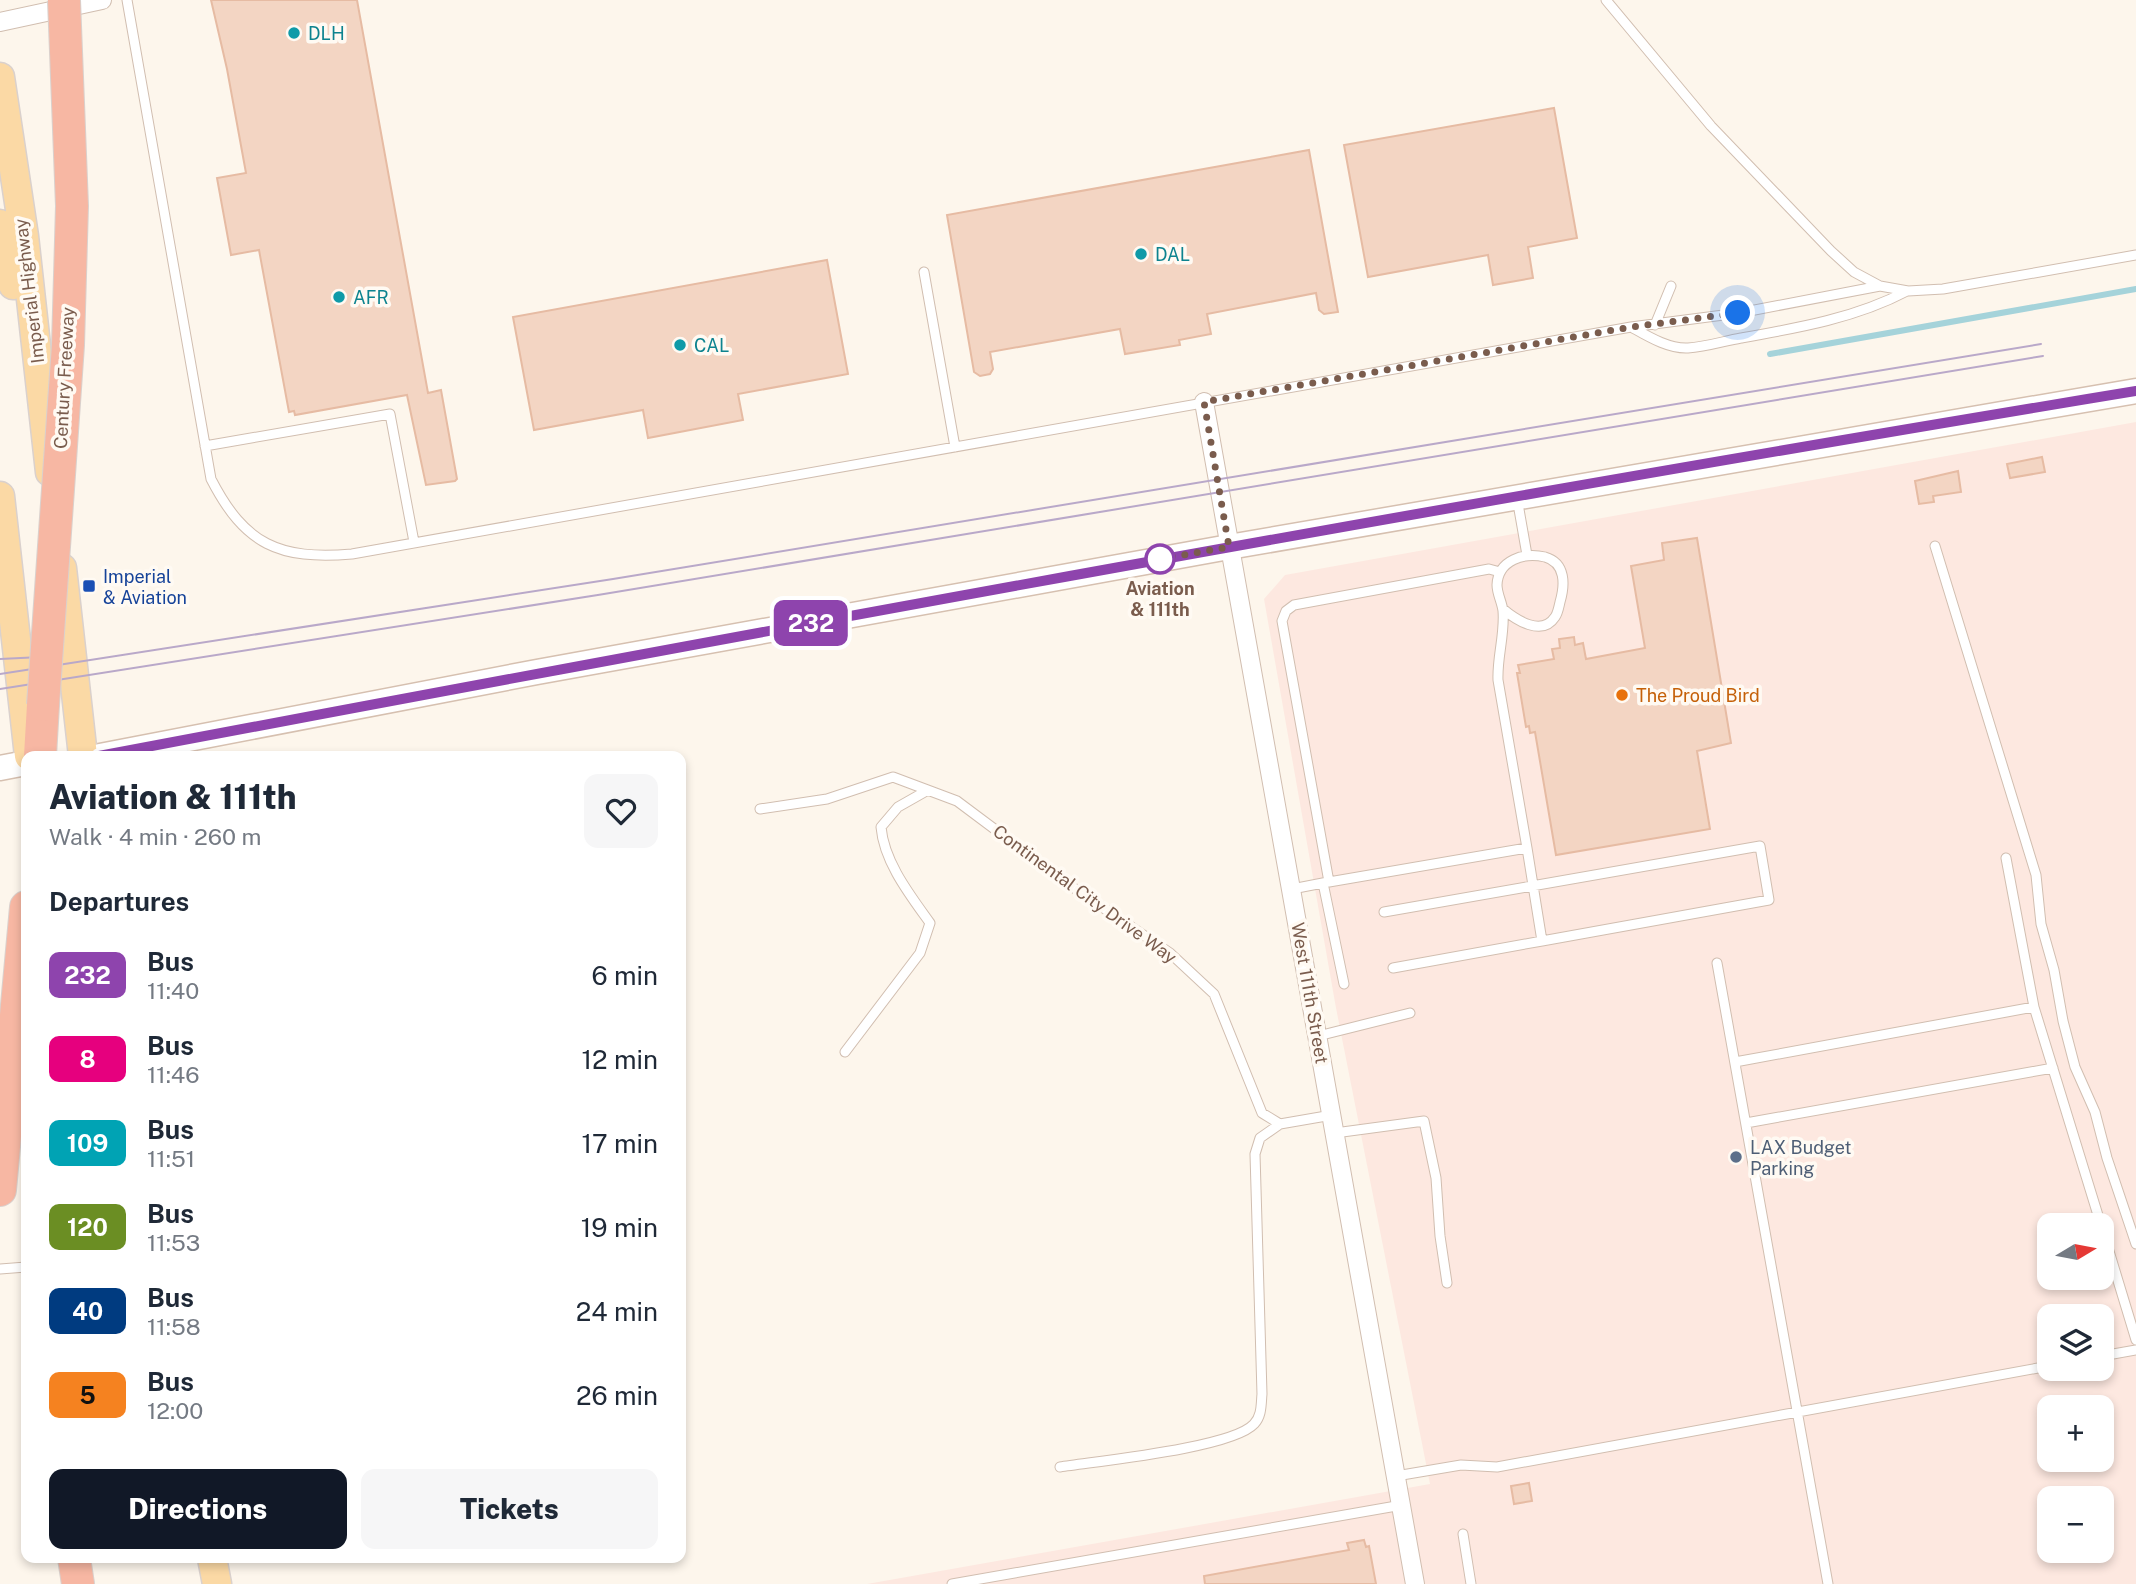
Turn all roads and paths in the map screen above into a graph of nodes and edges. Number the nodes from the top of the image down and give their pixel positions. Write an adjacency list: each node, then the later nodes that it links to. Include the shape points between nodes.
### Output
1 (64, 0): 30 (highway, Century Freeway, bridge, via 72,220 68,345)
2 (102, 0): 5 (street)
3 (127, 0): 18 (lane)
4 (1606, 0): 11 (lane, via 1711,126 1831,251 1854,272)
5 (0, 22)
6 (0, 77): 15 (main road, Imperial Highway)
7 (0, 224): 15 (main road, via 22,318)
8 (2136, 256): 12 (lane)
9 (924, 272): 19 (lane)
10 (1671, 286): 13 (lane)
11 (1880, 286): 12 (lane); 13 (lane)
12 (1908, 291): 14 (lane, via 1849,315 1686,348)
13 (1655, 325): 14 (lane)
14 (1631, 327): 17 (lane)
15 (36, 346): 31 (main road, Imperial Highway)
16 (2136, 391): 21 (main road)
17 (1204, 402): 19 (lane); 25 (street, West 111th Street)
18 (205, 446): 22 (lane, via 211,479 222,500 260,541 302,556 352,554); 22 (lane, via 390,414)
19 (955, 447): 22 (lane)
20 (0, 496): 23 (main road)
21 (1517, 496): 25 (main road); 26 (lane)
22 (414, 542)
23 (3, 544): 29 (main road)
24 (1935, 546): 59 (lane, via 2036,875 2041,924 2075,1067 2095,1112)
25 (1229, 547): 32 (main road); 41 (street, West 111th Street)
26 (1527, 555): 27 (lane, via 1507,563); 28 (lane, via 1547,557 1563,575 1555,617 1540,626 1529,625)
27 (1500, 572): 28 (lane, via 1497,584); 39 (lane, via 1489,569 1307,602 1286,611 1282,621)
28 (1503, 610): 37 (lane, via 1498,680)
29 (35, 751)
30 (36, 751)
31 (82, 751)
32 (126, 751)
33 (21, 760): 34 (main road)
34 (0, 768)
35 (928, 790): 36 (lane, Continental City Drive Way, via 893,777 827,799); 51 (lane, via 898,807 881,827 882,842 930,923 920,953); 55 (lane, Continental City Drive Way, via 957,801 1170,953 1214,995 1262,1113)
36 (760, 809)
37 (1527, 848): 39 (lane); 40 (lane)
38 (2006, 859): 48 (lane)
39 (1326, 883): 41 (lane); 47 (lane)
40 (1533, 887): 42 (lane); 43 (lane); 43 (lane, via 1760,846 1769,900)
41 (1292, 889): 50 (street, West 111th Street)
42 (1384, 912)
43 (1542, 941): 46 (lane)
44 (21, 962): 57 (highway)
45 (1717, 963): 52 (lane)
46 (1393, 968)
47 (1344, 984)
48 (2034, 1007): 52 (lane); 53 (lane)
49 (1410, 1013): 50 (lane)
50 (1318, 1036): 56 (street, West 111th Street)
51 (845, 1052)
52 (1735, 1062): 54 (lane)
53 (2053, 1068): 54 (lane); 58 (lane)
54 (1745, 1123): 68 (lane)
55 (1280, 1124): 56 (lane); 69 (lane, via 1260,1138 1255,1154 1262,1394 1256,1423 1232,1437 1197,1446)
56 (1333, 1124): 63 (lane, via 1424,1121 1436,1178); 70 (street, West 111th Street)
57 (0, 1190)
58 (2097, 1213)
59 (2136, 1244)
60 (21, 1267): 62 (lane)
61 (2114, 1268): 64 (lane)
62 (0, 1269)
63 (1447, 1283)
64 (2136, 1340)
65 (2136, 1350): 66 (lane)
66 (2114, 1354)
67 (2037, 1368): 68 (lane)
68 (1797, 1410): 70 (lane, via 1497,1466 1461,1465); 80 (lane)
69 (1060, 1467)
70 (1396, 1476): 71 (street, West 111th Street)
71 (1402, 1505): 77 (lane); 78 (street, West 111th Street)
72 (1463, 1534): 79 (lane)
73 (75, 1563): 75 (highway)
74 (213, 1563): 76 (main road)
75 (78, 1584)
76 (217, 1584)
77 (952, 1584)
78 (1415, 1584)
79 (1471, 1584)
80 (1828, 1584)

